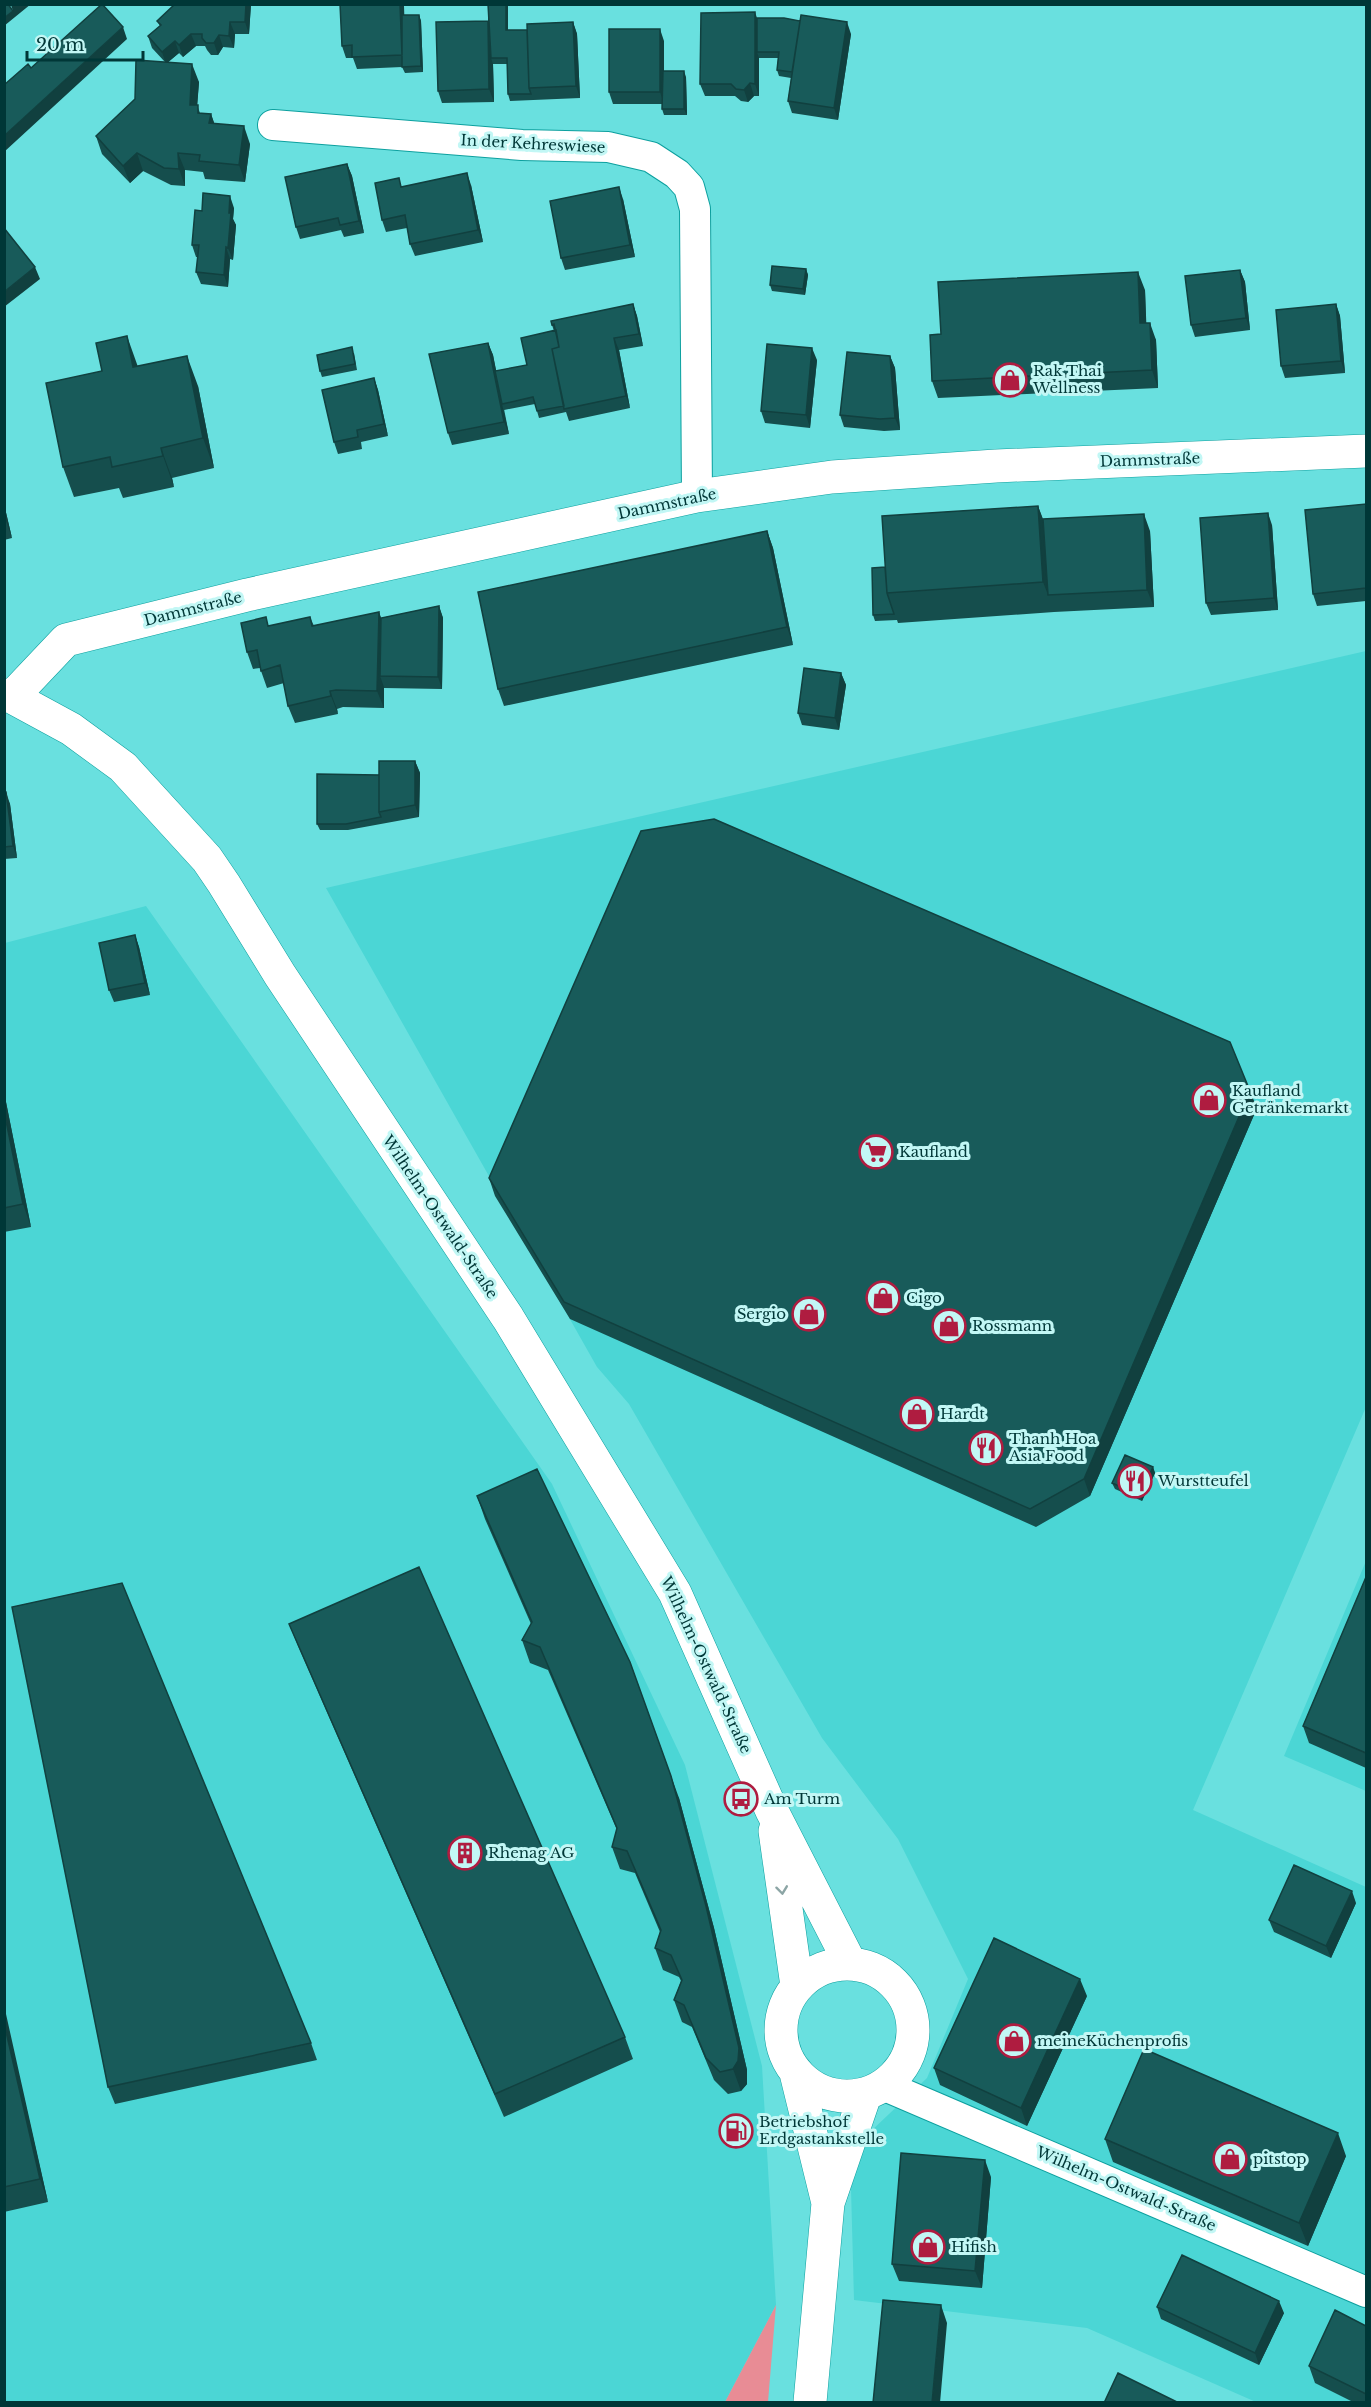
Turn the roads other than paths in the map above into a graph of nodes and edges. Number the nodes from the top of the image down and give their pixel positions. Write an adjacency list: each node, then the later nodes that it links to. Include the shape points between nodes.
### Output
1 (273, 125): 3 (street, In der Kehreswiese, via 522,145 608,147 651,157 676,174 689,188 695,209)
2 (1366, 451): 3 (street, Dammstraße, via 996,466 832,477)
3 (697, 496): 4 (street, Dammstraße, via 66,640)
4 (8, 696): 5 (street, Wilhelm-Ostwald-Straße, via 71,729 123,767 213,867 280,975 508,1318 675,1593)
5 (772, 1811): 6 (street, Wilhelm-Ostwald-Straße); 7 (street, Wilhelm-Ostwald-Straße, one-way to 7)
6 (850, 1964): 7 (street, via 830,1966); 9 (street, via 871,1967 890,1978 913,2015 909,2055 900,2072)
7 (797, 1986): 8 (street, via 787,2002 781,2030 787,2058)
8 (796, 2073): 9 (street, via 828,2094 846,2097); 10 (street)
9 (875, 2090): 10 (street); 11 (street, Wilhelm-Ostwald-Straße)
10 (828, 2203): 12 (street)
11 (1366, 2292)
12 (810, 2403)

